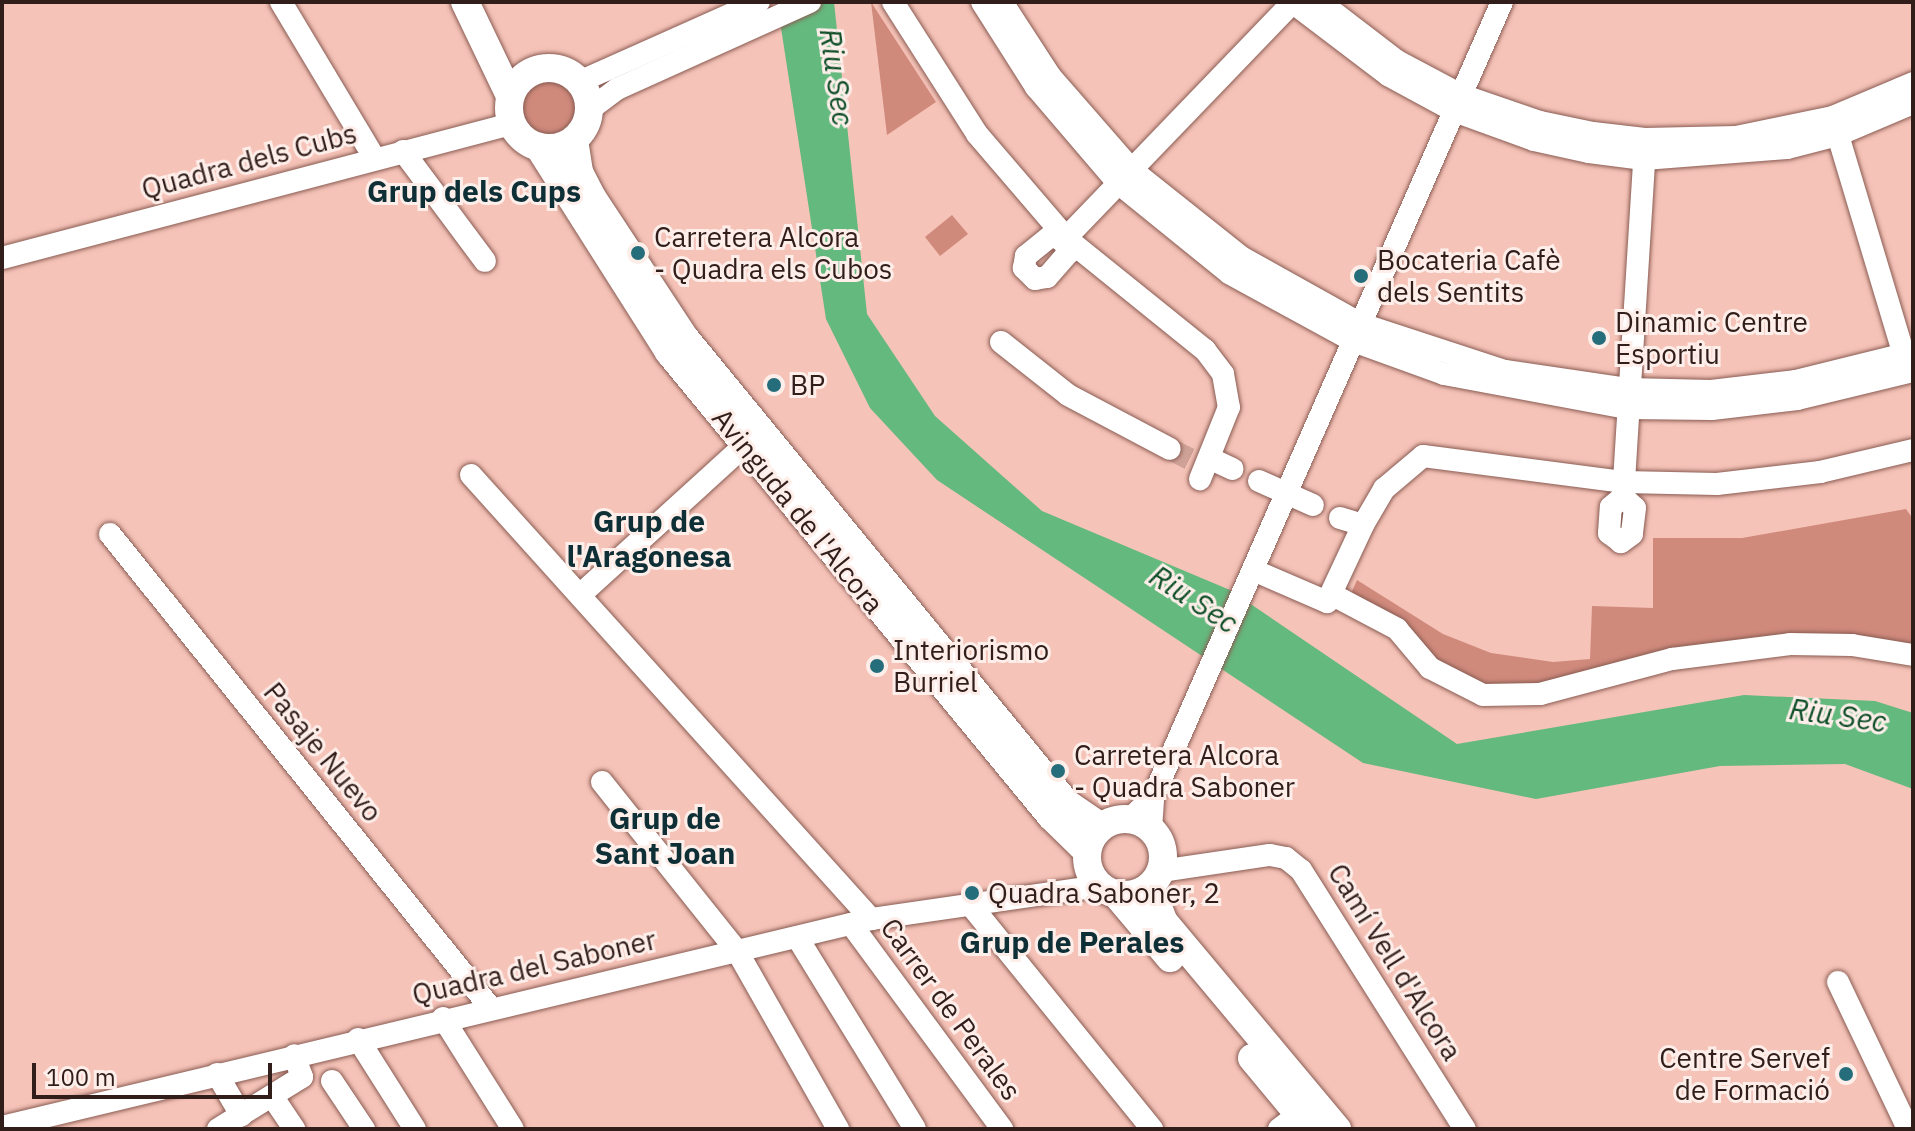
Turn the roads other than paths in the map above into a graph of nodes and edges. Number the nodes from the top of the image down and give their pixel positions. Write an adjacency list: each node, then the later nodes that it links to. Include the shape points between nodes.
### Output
1 (281, 2): 22 (street)
2 (465, 2): 13 (main road)
3 (810, 2): 10 (street)
4 (893, 2): 24 (street, via 977,134)
5 (982, 2): 23 (street, via 1036,87)
6 (1002, 2): 23 (street)
7 (1292, 2): 14 (street, via 1388,75); 23 (street)
8 (1320, 2): 14 (street)
9 (1502, 2): 14 (street)
10 (755, 11): 11 (street); 16 (street)
11 (579, 82): 13 (main road, via 564,71 545,68); 16 (main road)
12 (1913, 83): 17 (street)
13 (516, 98): 19 (main road, via 522,139); 21 (street, Quadra dels Cubs)
14 (1458, 103): 20 (street); 27 (street)
15 (1913, 103): 17 (street)
16 (589, 110): 18 (main road)
17 (1835, 126): 20 (street, via 1737,155); 29 (street)
18 (574, 140): 19 (main road); 49 (main road, Avinguda de l'Alcora, via 579,172 593,199 684,337 1066,803)
19 (539, 147): 31 (main road, Avinguda de l'Alcora, via 644,318)
20 (1645, 149): 30 (street)
21 (403, 151): 22 (street, Quadra dels Cubs); 26 (street)
22 (375, 159): 25 (street, Quadra dels Cubs)
23 (1125, 176): 24 (street); 27 (street, via 1229,273)
24 (1065, 239): 34 (street, via 1205,350 1223,374 1229,407 1203,467)
25 (2, 258)
26 (485, 261)
27 (1357, 332): 30 (street, via 1444,374); 38 (street)
28 (1001, 342): 32 (street, via 1068,395)
29 (1911, 367): 30 (street, via 1797,399 1712,409)
30 (1629, 398): 37 (street)
31 (744, 446): 44 (street); 49 (main road, Avinguda de l'Alcora)
32 (1170, 449)
33 (1913, 450): 37 (street, via 1820,472)
34 (1233, 469)
35 (471, 475): 44 (street, Carrer de Perales)
36 (1259, 481): 38 (street)
37 (1623, 490): 41 (street, via 1423,456 1384,489)
38 (1286, 493): 39 (street); 43 (street)
39 (1313, 505)
40 (1340, 518): 41 (street)
41 (1363, 525): 45 (street)
42 (110, 534): 56 (street, Pasaje Nuevo)
43 (1253, 570): 45 (street); 48 (street)
44 (580, 595): 52 (street, Carrer de Perales)
45 (1329, 598): 46 (street, via 1397,629 1430,668 1483,695 1540,694 1672,659 1790,644 1852,645)
46 (1913, 655)
47 (602, 782): 54 (street)
48 (1141, 824): 49 (main road); 50 (main road, via 1164,856)
49 (1096, 869): 50 (main road, via 1134,894); 51 (street, Quadra del Saboner); 64 (main road, Avinguda de l'Alcora)
50 (1156, 879): 75 (main road, via 1164,922); 76 (street, Camí Vell d'Alcora, via 1270,855 1286,858 1301,870)
51 (969, 903): 52 (street, Quadra del Saboner); 74 (street)
52 (861, 921): 53 (street, Quadra del Saboner); 73 (street, Carrer de Perales)
53 (797, 937): 54 (street, Quadra del Saboner); 72 (street)
54 (737, 951): 56 (street, Quadra del Saboner); 71 (street)
55 (1838, 982): 77 (street)
56 (490, 1007): 57 (street, Quadra del Saboner)
57 (443, 1018): 58 (street, Quadra del Saboner); 70 (street)
58 (358, 1039): 59 (street, Quadra del Saboner); 69 (street)
59 (294, 1055): 60 (street, Quadra del Saboner); 62 (street, via 302,1077)
60 (217, 1074): 63 (street); 65 (street, Quadra del Saboner)
61 (332, 1081): 68 (street)
62 (272, 1096): 63 (street); 67 (street)
63 (241, 1115): 66 (street)
64 (1296, 1124)
65 (2, 1127)
66 (218, 1129)
67 (294, 1129)
68 (364, 1129)
69 (415, 1129)
70 (513, 1129)
71 (838, 1129)
72 (915, 1129)
73 (1002, 1129)
74 (1152, 1129)
75 (1337, 1129)
76 (1465, 1129)
77 (1908, 1129)

